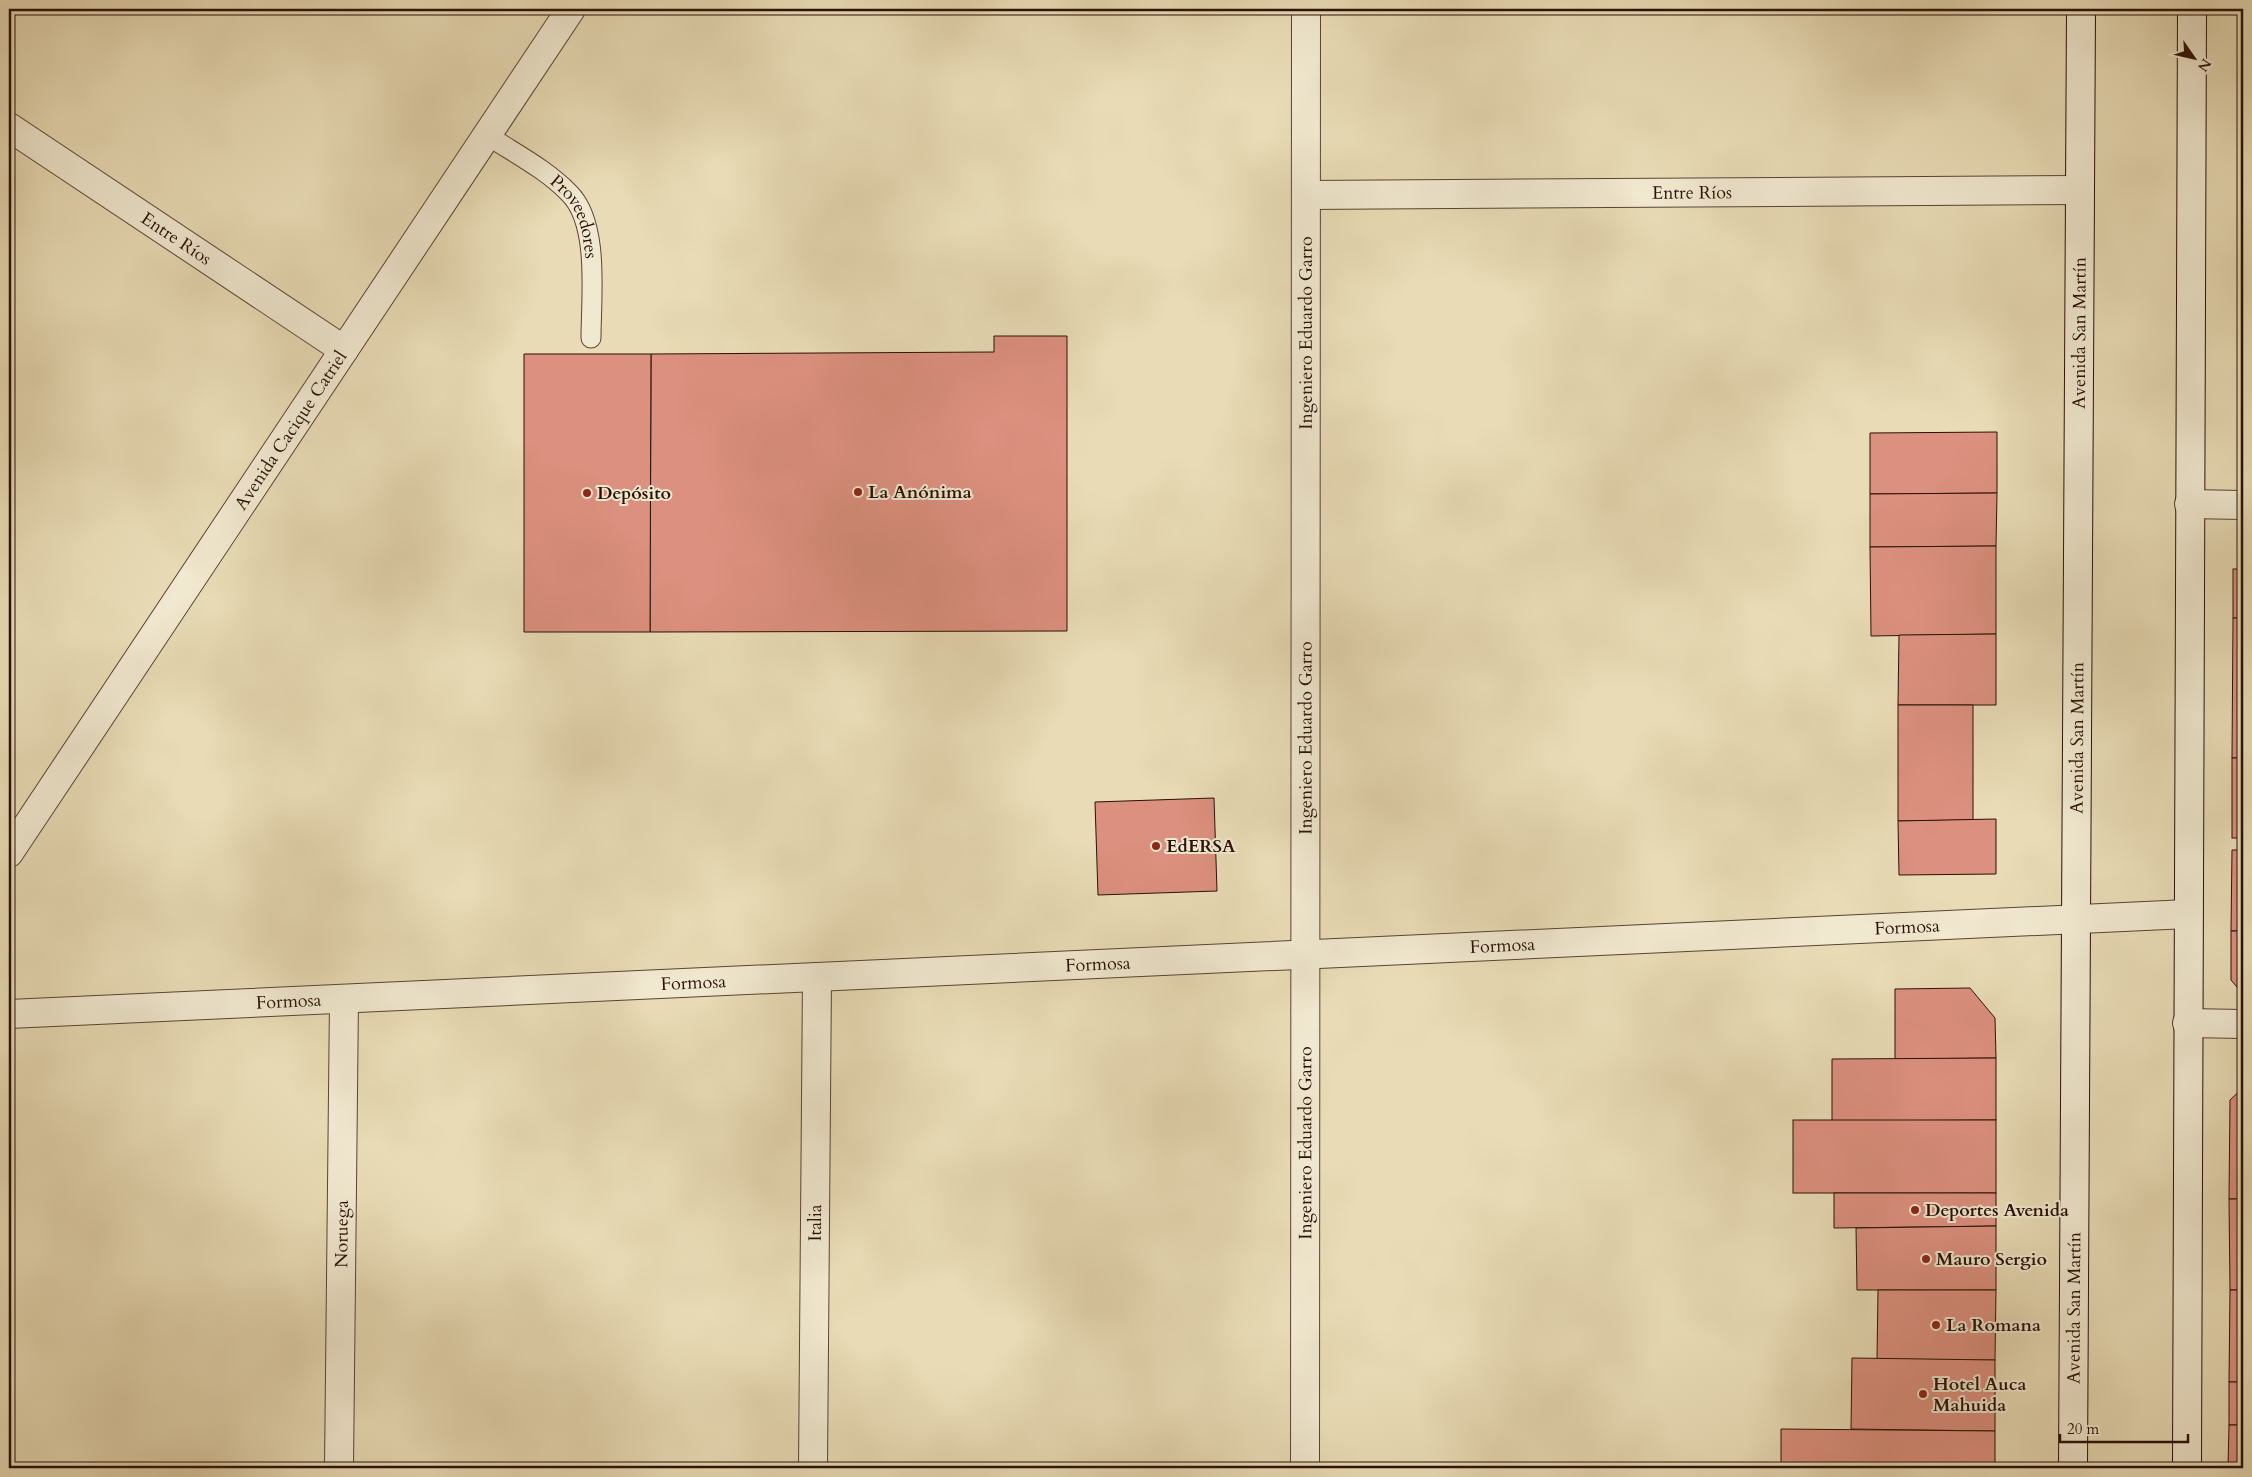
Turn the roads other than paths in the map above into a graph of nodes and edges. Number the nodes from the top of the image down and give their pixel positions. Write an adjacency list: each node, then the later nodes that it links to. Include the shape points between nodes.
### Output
1 (571, 9): 6 (street, Avenida Cacique Catriel)
2 (1306, 9): 8 (street, Ingeniero Eduardo Garro)
3 (2081, 9): 7 (street, Avenida San Martín)
4 (2192, 9): 11 (street)
5 (9, 127): 10 (street, Entre Ríos)
6 (487, 135): 9 (lane, Proveedores, via 554,179 571,194 581,210 591,253); 10 (street, Avenida Cacique Catriel)
7 (2079, 190): 8 (street, Entre Ríos); 15 (street, Avenida San Martín)
8 (1306, 195): 16 (street, Ingeniero Eduardo Garro)
9 (591, 338)
10 (344, 350): 13 (street, Avenida Cacique Catriel)
11 (2190, 504): 12 (street); 14 (street)
12 (2243, 505)
13 (9, 853)
14 (2188, 914): 15 (street, Formosa); 20 (street)
15 (2076, 920): 16 (street, Formosa); 25 (street, Avenida San Martín)
16 (1305, 956): 17 (street, Formosa); 24 (street, Ingeniero Eduardo Garro)
17 (817, 978): 18 (street, Formosa); 23 (street, Italia)
18 (344, 999): 19 (street, Formosa); 22 (street, Noruega)
19 (9, 1014)
20 (2187, 1023): 21 (street); 26 (street)
21 (2243, 1024)
22 (339, 1468)
23 (813, 1468)
24 (1305, 1468)
25 (2073, 1468)
26 (2187, 1468)

